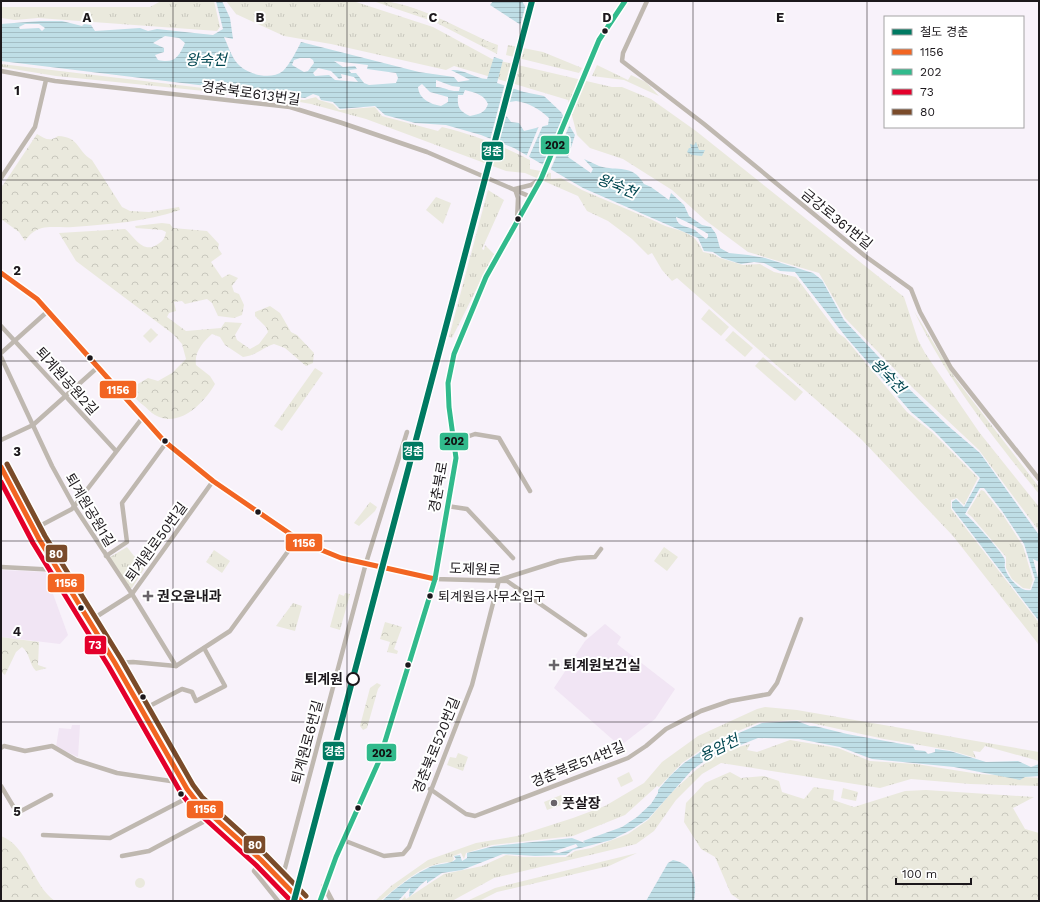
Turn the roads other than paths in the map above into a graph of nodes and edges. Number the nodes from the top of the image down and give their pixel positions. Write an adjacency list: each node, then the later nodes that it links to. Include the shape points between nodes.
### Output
1 (625, 1): 6 (street, 경춘북로, via 599,40)
2 (647, 1): 26 (street, 금강로361번길, via 623,53 622,61 910,290 951,368)
3 (1, 71): 4 (street, 경춘북로613번길)
4 (46, 80): 5 (street, via 35,127); 7 (street, 경춘북로613번길, via 290,107 427,152)
5 (1, 178)
6 (540, 180): 7 (street); 8 (street, 경춘북로)
7 (515, 189): 8 (street, 경춘북로613번길); 9 (street, via 518,198)
8 (531, 197): 9 (street, 경춘북로)
9 (516, 223): 22 (street, 경춘북로, via 486,277 454,354 448,383)
10 (1, 273): 11 (street, 도제원로)
11 (48, 311): 13 (street); 16 (street, 도제원로)
12 (1, 326): 13 (street, 퇴계원공원2길)
13 (14, 340): 14 (street); 17 (street, 퇴계원공원2길)
14 (1, 353)
15 (1, 357): 19 (street, 퇴계원공원1길)
16 (98, 367): 17 (street); 18 (street, 도제원로)
17 (66, 396): 19 (street); 24 (street, 퇴계원공원2길)
18 (143, 417): 23 (street, 도제원로); 24 (street)
19 (33, 425): 21 (street); 29 (street, 퇴계원공원1길)
20 (407, 432): 36 (street, 퇴계원로6번길)
21 (1, 440)
22 (454, 441): 28 (street, via 475,434 499,438); 30 (street, 경춘북로, via 456,458)
23 (166, 443): 27 (street, 도제원로); 34 (street, via 122,502 126,542)
24 (116, 451): 29 (street)
25 (1, 467): 31 (street)
26 (1039, 479)
27 (214, 480): 32 (street, 도제원로); 41 (street, 퇴계원로50번길)
28 (530, 490)
29 (74, 506): 31 (street); 34 (street, 퇴계원공원1길)
30 (447, 506): 35 (street, via 467,509); 39 (street, 경춘북로)
31 (34, 529): 38 (street)
32 (297, 539): 36 (street, 도제원로, via 341,558); 45 (street, via 230,631)
33 (600, 549): 40 (street, via 595,557 559,561)
34 (106, 556): 41 (street, 퇴계원공원1길)
35 (513, 558)
36 (366, 563): 39 (street, 도제원로); 60 (street, 퇴계원로6번길, via 285,868)
37 (1, 567): 38 (street)
38 (58, 570): 43 (street)
39 (435, 579): 40 (street, 도제원로); 57 (street, 경춘북로, via 378,761)
40 (499, 580): 44 (street, 도제원로, via 507,581); 52 (street, 경춘북로520번길, via 472,685)
41 (132, 594): 43 (street, 퇴계원로50번길); 47 (street, 퇴계원공원1길)
42 (801, 619): 52 (street, 경춘북로514번길, via 777,683 769,694 736,699 701,712 666,729 628,758 475,816 466,814)
43 (88, 622): 46 (street)
44 (585, 635)
45 (204, 648): 47 (street); 48 (street, via 225,686 196,701 192,692 182,689)
46 (115, 663): 47 (street); 48 (street)
47 (176, 666)
48 (142, 710): 50 (street)
49 (1, 748): 50 (street, via 4,746 25,751 52,746 76,760 117,773)
50 (184, 783): 54 (street)
51 (1, 786): 53 (street, via 16,810 21,811)
52 (430, 789): 57 (street, 경춘북로520번길, via 409,846 403,854 384,856)
53 (50, 795)
54 (191, 796): 55 (street); 56 (street, via 110,838)
55 (210, 814): 58 (street, via 204,821 149,851); 59 (street)
56 (43, 835)
57 (343, 840): 61 (street, 경춘북로)
58 (122, 856)
59 (261, 860): 60 (street); 62 (street, via 254,871)
60 (278, 878): 63 (street)
61 (324, 886): 64 (street, 경춘북로); 65 (street)
62 (278, 901)
63 (301, 901)
64 (320, 901)
65 (332, 901)

